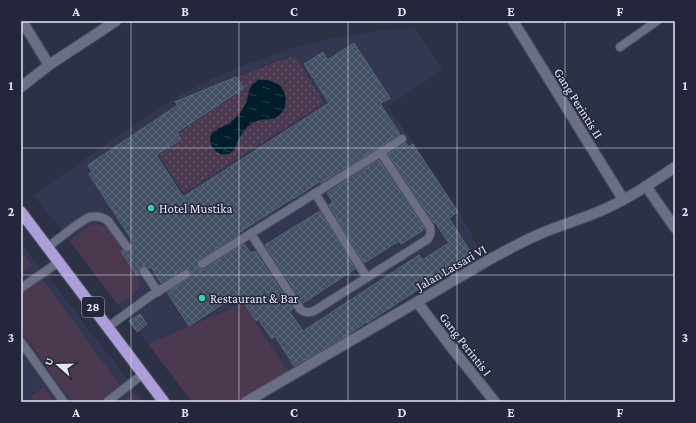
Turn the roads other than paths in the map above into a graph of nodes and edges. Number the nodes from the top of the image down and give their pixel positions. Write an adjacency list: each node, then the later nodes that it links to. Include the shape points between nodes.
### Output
1 (22, 21): 6 (street)
2 (116, 21): 6 (street)
3 (513, 21): 13 (street, Gang Perintis II)
4 (657, 21): 5 (lane)
5 (620, 46)
6 (49, 65): 7 (street)
7 (21, 87)
8 (402, 139): 9 (lane)
9 (381, 153): 12 (lane); 23 (lane, via 431,231 428,239)
10 (675, 167): 11 (street, Jalan Latsari VI)
11 (646, 186): 13 (street, Jalan Latsari VI); 15 (street)
12 (316, 193): 16 (lane); 23 (lane)
13 (623, 200): 26 (street, Jalan Latsari VI, via 522,242)
14 (21, 212): 17 (highway, 28)
15 (675, 228)
16 (250, 234): 20 (lane); 23 (lane, via 304,312 314,311)
17 (48, 247): 18 (lane, via 90,217 104,218 108,221); 19 (highway, 28)
18 (127, 247)
19 (59, 262): 24 (lane); 27 (highway, 28)
20 (202, 264)
21 (144, 271): 25 (lane)
22 (186, 274): 25 (lane)
23 (367, 278)
24 (21, 288)
25 (158, 292): 27 (lane)
26 (417, 302): 33 (street, Jalan Latsari VI); 34 (street, Gang Perintis I)
27 (108, 327): 29 (highway, 28)
28 (21, 342): 30 (lane)
29 (143, 374): 31 (lane); 32 (highway, 28)
30 (64, 402)
31 (107, 402)
32 (164, 402)
33 (246, 402)
34 (495, 402)

